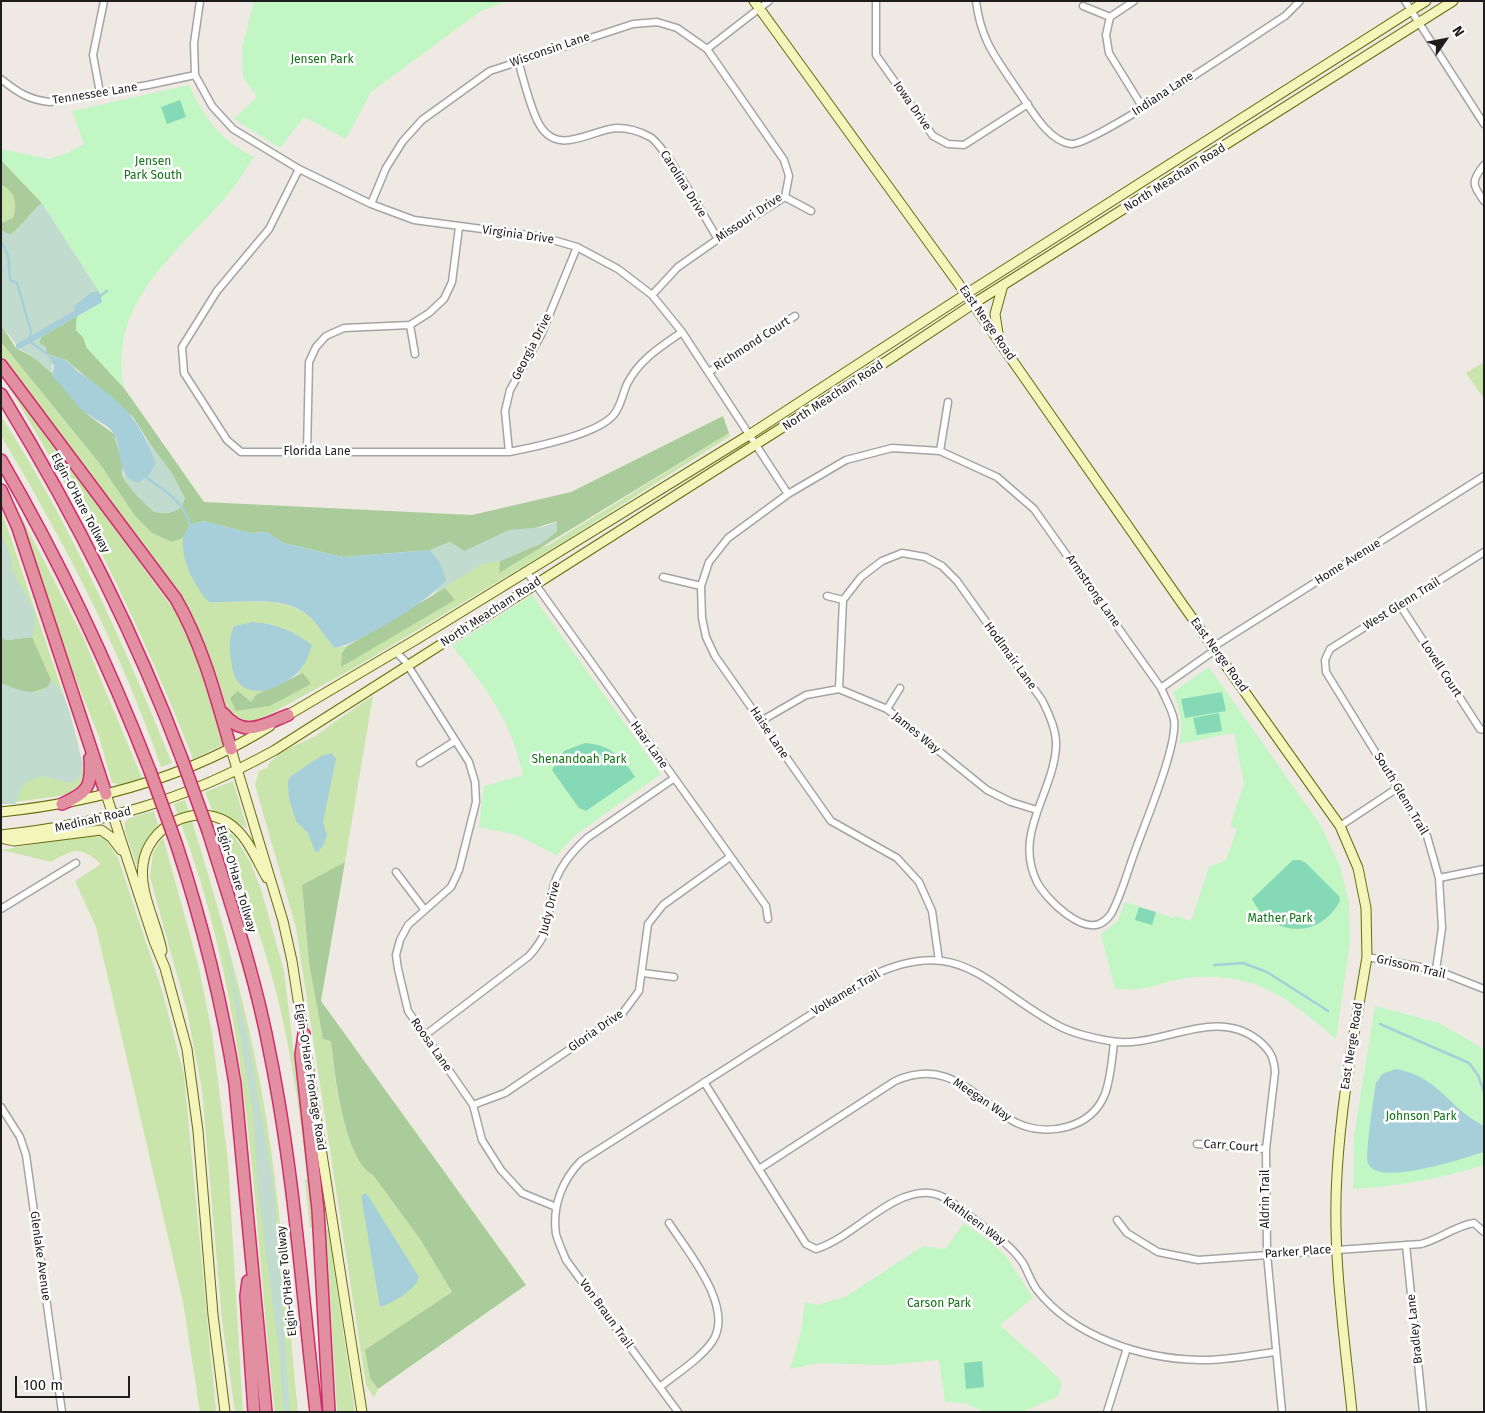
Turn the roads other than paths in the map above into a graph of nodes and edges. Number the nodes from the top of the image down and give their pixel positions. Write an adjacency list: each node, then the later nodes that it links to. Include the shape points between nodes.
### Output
1 (104, 1): 20 (street, via 93,55)
2 (200, 1): 18 (street, via 194,43)
3 (769, 1): 11 (street)
4 (876, 1): 21 (street, Iowa Drive, via 876,55 932,136 948,144 964,145)
5 (976, 1): 21 (street, Indiana Lane, via 979,26 988,47)
6 (1134, 1): 14 (street)
7 (1300, 1): 22 (street, Indiana Lane, via 1285,16)
8 (1406, 1): 13 (street)
9 (1426, 1): 13 (main road, North Meacham Road)
10 (1452, 1): 15 (main road, North Meacham Road)
11 (757, 5): 16 (street); 35 (main road, East Nerge Road)
12 (1083, 6): 14 (street)
13 (1411, 10): 15 (street); 35 (main road, North Meacham Road)
14 (1110, 16): 22 (street, via 1106,35 1109,53)
15 (1418, 22): 23 (street); 33 (main road, North Meacham Road)
16 (707, 49): 17 (street, Wisconsin Lane, via 677,28 657,22 633,24); 26 (street, Missouri Drive, via 784,160 789,176)
17 (518, 60): 28 (street, Wisconsin Lane, via 490,71 422,120 390,161); 31 (street, Carolina Drive, via 539,123 550,136 571,141 617,128 634,130 652,138)
18 (195, 75): 20 (street, Tennessee Lane); 25 (street, Virginia Drive, via 212,106 233,129)
19 (1, 78): 20 (street, Tennessee Lane, via 20,94 35,100 50,102)
20 (100, 94)
21 (1028, 104): 22 (street, Indiana Lane, via 1053,134 1072,144 1095,137)
22 (1142, 108)
23 (1484, 124)
24 (1484, 165): 27 (street, via 1475,176 1474,188)
25 (299, 169): 28 (street, Virginia Drive); 49 (street, Florida Lane, via 268,229 217,290 182,347 184,373 227,440 241,452)
26 (785, 197): 29 (street); 31 (street, Missouri Drive)
27 (1484, 201)
28 (371, 204): 30 (street, Virginia Drive, via 414,220)
29 (811, 211)
30 (459, 227): 32 (street, Virginia Drive, via 543,237); 38 (street, via 452,282 444,298)
31 (718, 239): 34 (street, Missouri Drive, via 678,267)
32 (577, 246): 34 (street, Virginia Drive, via 618,268); 50 (street, Georgia Drive, via 541,334 510,390 505,411)
33 (1003, 286): 36 (main road, North Meacham Road); 40 (main road, via 995,314)
34 (652, 294): 39 (street, Virginia Drive)
35 (966, 294): 36 (main road, East Nerge Road); 46 (main road, North Meacham Road)
36 (973, 304): 40 (main road, East Nerge Road); 47 (main road, North Meacham Road)
37 (795, 316): 43 (street, Richmond Court)
38 (410, 325): 41 (street); 49 (street, via 344,328 326,336 316,347 309,362)
39 (682, 332): 43 (street, Virginia Drive); 50 (street, Florida Lane, via 644,359 628,383 615,413 602,425)
40 (1000, 342): 63 (main road, East Nerge Road)
41 (415, 354)
42 (1, 365): 70 (highway, via 176,598 195,635)
43 (709, 372): 46 (street, Virginia Drive)
44 (1, 394): 134 (highway, Elgin-O'Hare Tollway, bridge, via 45,466 140,654 208,832 254,984 270,1053 282,1120)
45 (948, 402): 48 (street)
46 (749, 435): 47 (street, Virginia Drive); 56 (main road, North Meacham Road)
47 (756, 445): 54 (street, Virginia Drive); 58 (main road, North Meacham Road)
48 (940, 451): 54 (street, Armstrong Lane, via 892,448 846,460); 68 (street, Armstrong Lane, via 997,477 1034,509)
49 (307, 452): 50 (street, Florida Lane)
50 (509, 452)
51 (1, 460): 126 (highway, bridge, via 92,634 150,770 176,843 204,935 227,1034 235,1084)
52 (1484, 476): 63 (street, Home Avenue)
53 (1, 490): 76 (highway, via 18,528)
54 (788, 494): 59 (street, Haise Lane, via 728,538 709,562)
55 (1484, 552): 62 (street, West Glenn Trail)
56 (526, 571): 58 (street, Haar Lane); 64 (main road, North Meacham Road)
57 (663, 577): 59 (street)
58 (535, 584): 66 (main road, North Meacham Road); 81 (street, Haar Lane)
59 (701, 586): 73 (street, Haise Lane, via 706,638)
60 (827, 596): 61 (street)
61 (843, 600): 69 (street); 86 (street, Hodlmair Lane, via 860,577 882,561 902,553 925,557 942,566 957,581 1042,700 1052,722 1056,745 1052,772)
62 (1400, 605): 65 (street, West Glenn Trail, via 1330,649); 74 (street, Lovell Court, via 1480,729)
63 (1214, 649): 68 (street, Home Avenue); 89 (main road, East Nerge Road)
64 (395, 651): 66 (street, Roosa Lane); 72 (main road, North Meacham Road)
65 (1325, 660): 83 (street, South Glenn Trail, via 1326,672)
66 (407, 666): 75 (street, Roosa Lane); 80 (main road, North Meacham Road)
67 (900, 688): 71 (street)
68 (1161, 688): 101 (street, Armstrong Lane, via 1174,720 1173,739 1120,892 1110,915)
69 (839, 689): 71 (street, James Way); 73 (street, via 806,695)
70 (219, 708): 72 (highway, via 236,726 246,729); 77 (highway)
71 (887, 709): 86 (street, James Way, via 987,790)
72 (288, 715): 77 (main road, North Meacham Road)
73 (761, 721): 103 (street, Haise Lane, via 831,820 897,858 919,882 932,911)
74 (1484, 730)
75 (455, 742): 79 (street); 99 (street, Roosa Lane, via 469,762 476,802 459,870 450,887)
76 (89, 743): 84 (highway); 85 (highway, via 90,783 84,792)
77 (231, 749): 78 (main road, North Meacham Road); 80 (main road, Elgin-O'Hare Frontage Road)
78 (203, 762): 84 (main road, Medinah Road)
79 (420, 763)
80 (238, 770): 82 (main road, North Meacham Road); 97 (main road, Elgin-O'Hare Frontage Road)
81 (673, 778): 92 (street, Haar Lane); 110 (street, Judy Drive, via 576,848 564,862 552,891 548,927 542,942 529,956)
82 (210, 784): 88 (main road, Medinah Road)
83 (1399, 787): 89 (street); 96 (street, South Glenn Trail, via 1427,836)
84 (106, 794): 85 (main road, Medinah Road); 88 (main road)
85 (62, 804): 87 (main road, Medinah Road)
86 (1037, 810): 101 (street, Hodlmair Lane, via 1029,840 1037,882 1046,896 1061,909 1084,925)
87 (1, 812)
88 (114, 817): 90 (main road, Medinah Road, via 55,830); 91 (main road)
89 (1340, 826): 102 (main road, East Nerge Road, via 1358,868 1366,908)
90 (1, 837): 91 (main road, via 14,841 101,830 111,837)
91 (126, 857): 104 (main road)
92 (730, 857): 100 (street, Haar Lane, via 766,906); 106 (street, Gloria Drive, via 663,905 648,924)
93 (76, 863): 98 (street)
94 (1484, 869): 96 (street)
95 (396, 872): 99 (street)
96 (1439, 878): 105 (street, South Glenn Trail, via 1442,928)
97 (275, 891): 104 (main road, via 248,844 228,822 207,815 194,816 163,828 148,848 142,876); 109 (main road, Elgin-O'Hare Frontage Road, via 292,961)
98 (1, 909)
99 (424, 910): 110 (street, Roosa Lane, via 408,925 396,955 408,1011)
100 (768, 919)
101 (1098, 925)
102 (1366, 957): 105 (street, Grissom Trail); 124 (main road, East Nerge Road, via 1342,1111 1336,1189)
103 (939, 961): 111 (street, Volkamer Trail, via 966,966 990,979 1060,1027); 113 (street, Volkamer Trail, via 912,961 871,976)
104 (165, 968): 131 (main road, via 187,1049 194,1091 213,1315)
105 (1436, 970): 108 (street, Grissom Trail)
106 (643, 973): 107 (street); 114 (street, Gloria Drive, via 639,991 622,1014 505,1093)
107 (674, 977)
108 (1484, 989)
109 (304, 1034): 135 (highway, via 301,1055 315,1168); 136 (main road, Elgin-O'Hare Frontage Road)
110 (424, 1036): 114 (street, Roosa Lane)
111 (1114, 1042): 112 (street, Volkamer Trail, via 1208,1026 1232,1028 1253,1036); 118 (street, Meegan Way, via 1104,1096 1091,1113 1076,1124 1057,1130 1037,1130 1015,1122 962,1084 928,1072 895,1082)
112 (1268, 1048): 117 (street, Aldrin Trail, via 1275,1072)
113 (704, 1082): 118 (street, Kathleen Way); 119 (street, Volkamer Trail, via 581,1161 563,1184)
114 (473, 1105): 119 (street, Roosa Lane, via 482,1140 501,1170 522,1193)
115 (1, 1107): 130 (street, Glenlake Avenue, via 20,1137 26,1155)
116 (1197, 1144): 117 (street, Carr Court)
117 (1266, 1149): 125 (street, Aldrin Trail)
118 (759, 1169): 127 (street, Kathleen Way, via 806,1244 816,1249 829,1245 893,1203 913,1194 931,1193 949,1200 1006,1244 1022,1262 1037,1290 1056,1308 1100,1338)
119 (556, 1207): 129 (street, Von Braun Trail, via 556,1235 566,1260)
120 (1117, 1220): 125 (street, Parker Place, via 1127,1233 1158,1252 1198,1260)
121 (669, 1223): 129 (street, via 705,1279 719,1315 713,1340 698,1357)
122 (1484, 1232): 123 (street, Parker Place, via 1474,1223 1462,1225 1434,1240)
123 (1406, 1246): 124 (street, Parker Place); 141 (street, Bradley Lane)
124 (1337, 1249): 125 (street, Parker Place); 140 (main road, East Nerge Road)
125 (1267, 1254): 128 (street, Aldrin Trail)
126 (251, 1265): 132 (highway, via 246,1296); 133 (highway)
127 (1127, 1348): 128 (street, Kathleen Way, via 1162,1357 1201,1360); 138 (street)
128 (1275, 1352): 139 (street, Aldrin Trail)
129 (660, 1387): 137 (street, Von Braun Trail)
130 (62, 1412)
131 (225, 1412)
132 (254, 1412)
133 (266, 1412)
134 (316, 1412)
135 (329, 1412)
136 (362, 1412)
137 (678, 1412)
138 (1107, 1412)
139 (1282, 1412)
140 (1352, 1412)
141 (1423, 1412)

